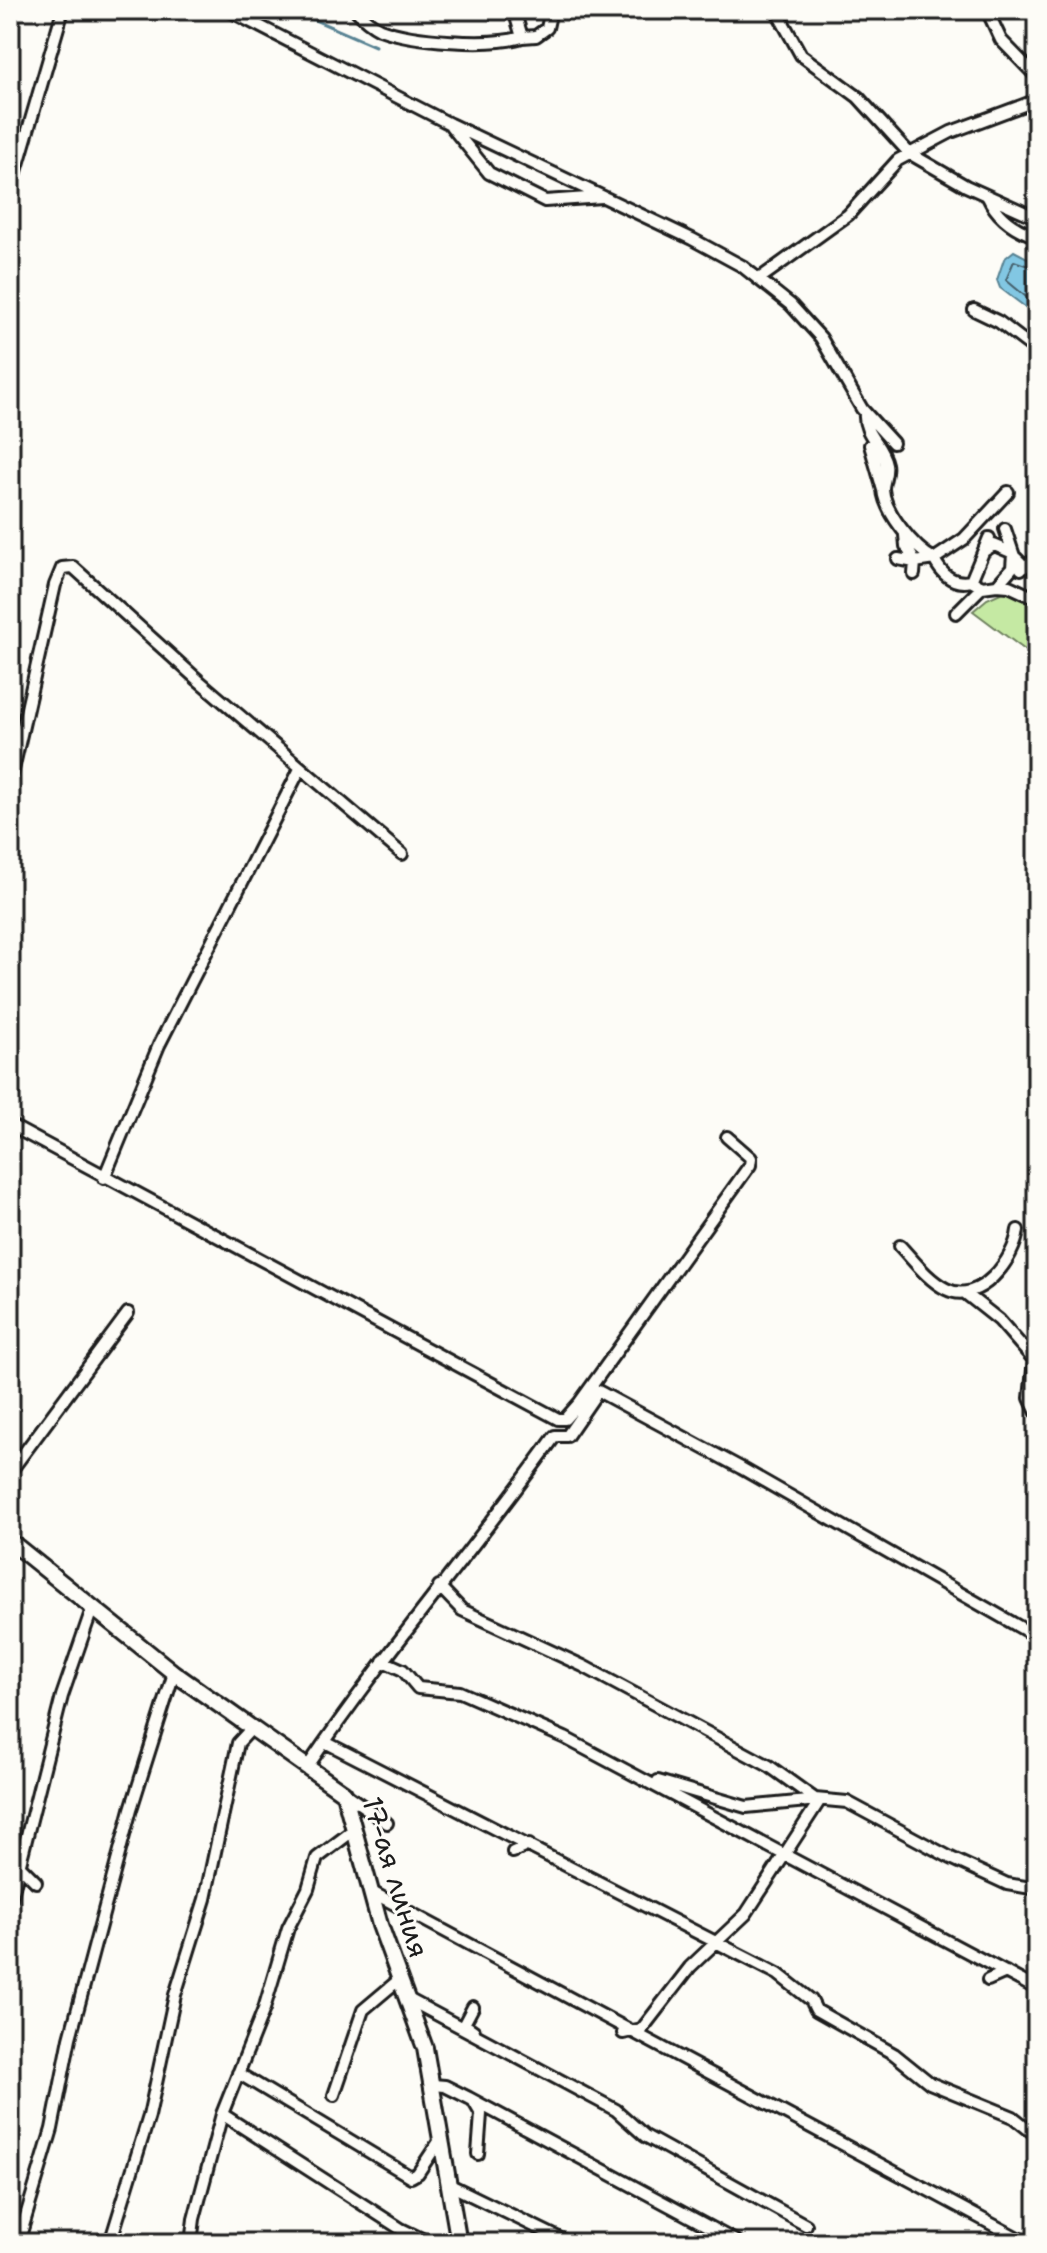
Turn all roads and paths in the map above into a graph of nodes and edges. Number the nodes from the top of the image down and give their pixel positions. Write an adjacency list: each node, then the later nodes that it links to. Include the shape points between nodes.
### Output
1 (15, 10): 10 (street)
2 (63, 10): 16 (street)
3 (228, 10): 9 (street)
4 (356, 10): 11 (street, via 381,29 422,38 503,43)
5 (514, 10): 11 (street)
6 (551, 10): 11 (street, via 547,28)
7 (776, 10): 15 (street, via 801,55 858,97)
8 (987, 10): 12 (street, via 1001,40)
9 (243, 14): 14 (street)
10 (10, 27)
11 (522, 37)
12 (1037, 77)
13 (1037, 100): 15 (street)
14 (450, 124): 18 (street); 18 (street, via 489,173 545,201)
15 (909, 153): 17 (street); 21 (street, via 848,215)
16 (10, 192)
17 (988, 196): 19 (street); 20 (street, via 1003,217)
18 (604, 197): 21 (street, via 692,239)
19 (1037, 218)
20 (1037, 237)
21 (759, 279): 24 (street, via 821,338)
22 (974, 310): 23 (street)
23 (1037, 351)
24 (865, 413): 25 (street); 28 (street, via 864,428 886,463 883,491)
25 (893, 443)
26 (1008, 492): 34 (street, via 964,539)
27 (1005, 529): 31 (street)
28 (905, 535): 34 (street); 36 (street)
29 (989, 538): 30 (street)
30 (983, 551): 31 (street, via 994,545); 39 (street)
31 (1013, 553): 35 (street); 37 (street)
32 (1037, 558): 35 (street)
33 (898, 559): 36 (street)
34 (934, 559): 36 (street); 39 (street, via 951,580)
35 (1025, 567): 37 (street)
36 (914, 568)
37 (1008, 575): 38 (street)
38 (997, 585): 39 (street); 40 (street)
39 (977, 586): 41 (street)
40 (1037, 599)
41 (956, 613)
42 (300, 769): 43 (street, via 79,571 66,566 55,585); 44 (street); 47 (street, via 159,1045)
43 (10, 783)
44 (402, 854)
45 (10, 1125): 47 (street)
46 (727, 1137): 47 (street, via 751,1158 750,1165 565,1419)
47 (104, 1178)
48 (1018, 1230): 50 (street, via 1006,1263)
49 (900, 1246): 50 (street, via 945,1289)
50 (965, 1293): 52 (street, via 999,1320 1034,1360 1030,1398)
51 (128, 1313): 53 (street)
52 (1037, 1413)
53 (10, 1472)
54 (10, 1541): 56 (street, 17-ая линия)
55 (439, 1586): 57 (street, via 555,1436 567,1436 598,1391); 58 (street); 65 (street, via 475,1617 583,1666 769,1766)
56 (92, 1609): 59 (street, 17-ая линия); 71 (street, via 62,1696)
57 (1037, 1637)
58 (383, 1661): 61 (street); 63 (street, via 403,1670 418,1688 460,1692)
59 (174, 1673): 60 (street, 17-ая линия); 97 (street, via 131,1809)
60 (251, 1729): 62 (street, 17-ая линия); 98 (street, via 238,1743 205,1899)
61 (325, 1742): 62 (street); 68 (street)
62 (308, 1766): 64 (street, 17-ая линия)
63 (643, 1778): 65 (street, via 746,1807); 70 (street)
64 (344, 1793): 66 (street); 67 (street, 17-ая линия)
65 (820, 1800): 70 (street); 73 (street, via 847,1802 1007,1884)
66 (387, 1823)
67 (354, 1830): 74 (street, 17-ая линия); 85 (street, via 317,1858)
68 (529, 1845): 69 (street); 76 (street)
69 (513, 1852)
70 (784, 1852): 76 (street, via 746,1914); 77 (street)
71 (20, 1866): 72 (street); 75 (street)
72 (36, 1882)
73 (1037, 1889)
74 (370, 1891): 78 (street, 17-ая линия); 83 (street)
75 (10, 1903)
76 (716, 1943): 83 (street, via 677,1982 642,2029); 92 (street, via 787,1980 816,2010 894,2054 930,2083 1013,2117)
77 (1006, 1972): 79 (street); 80 (street)
78 (401, 1978): 81 (street, 17-ая линия); 87 (street, via 363,2010)
79 (988, 1980)
80 (1037, 1989)
81 (408, 1999): 84 (street); 86 (street, 17-ая линия)
82 (473, 2007): 84 (street, via 464,2024)
83 (628, 2032): 104 (street)
84 (481, 2037): 96 (street, via 616,2110 645,2136)
85 (238, 2073): 89 (street); 93 (street, via 411,2177)
86 (433, 2085): 88 (street); 93 (street, 17-ая линия)
87 (334, 2095)
88 (473, 2100): 90 (street); 91 (street)
89 (222, 2114): 99 (street); 100 (street)
90 (505, 2118): 91 (street, via 489,2118); 103 (street)
91 (481, 2125): 94 (street)
92 (1037, 2136)
93 (442, 2137): 95 (street, 17-ая линия)
94 (478, 2154)
95 (450, 2185): 101 (street, 17-ая линия); 102 (street)
96 (806, 2225)
97 (18, 2243)
98 (110, 2243)
99 (191, 2243)
100 (430, 2243)
101 (459, 2243)
102 (569, 2243)
103 (739, 2243)
104 (1027, 2243)

